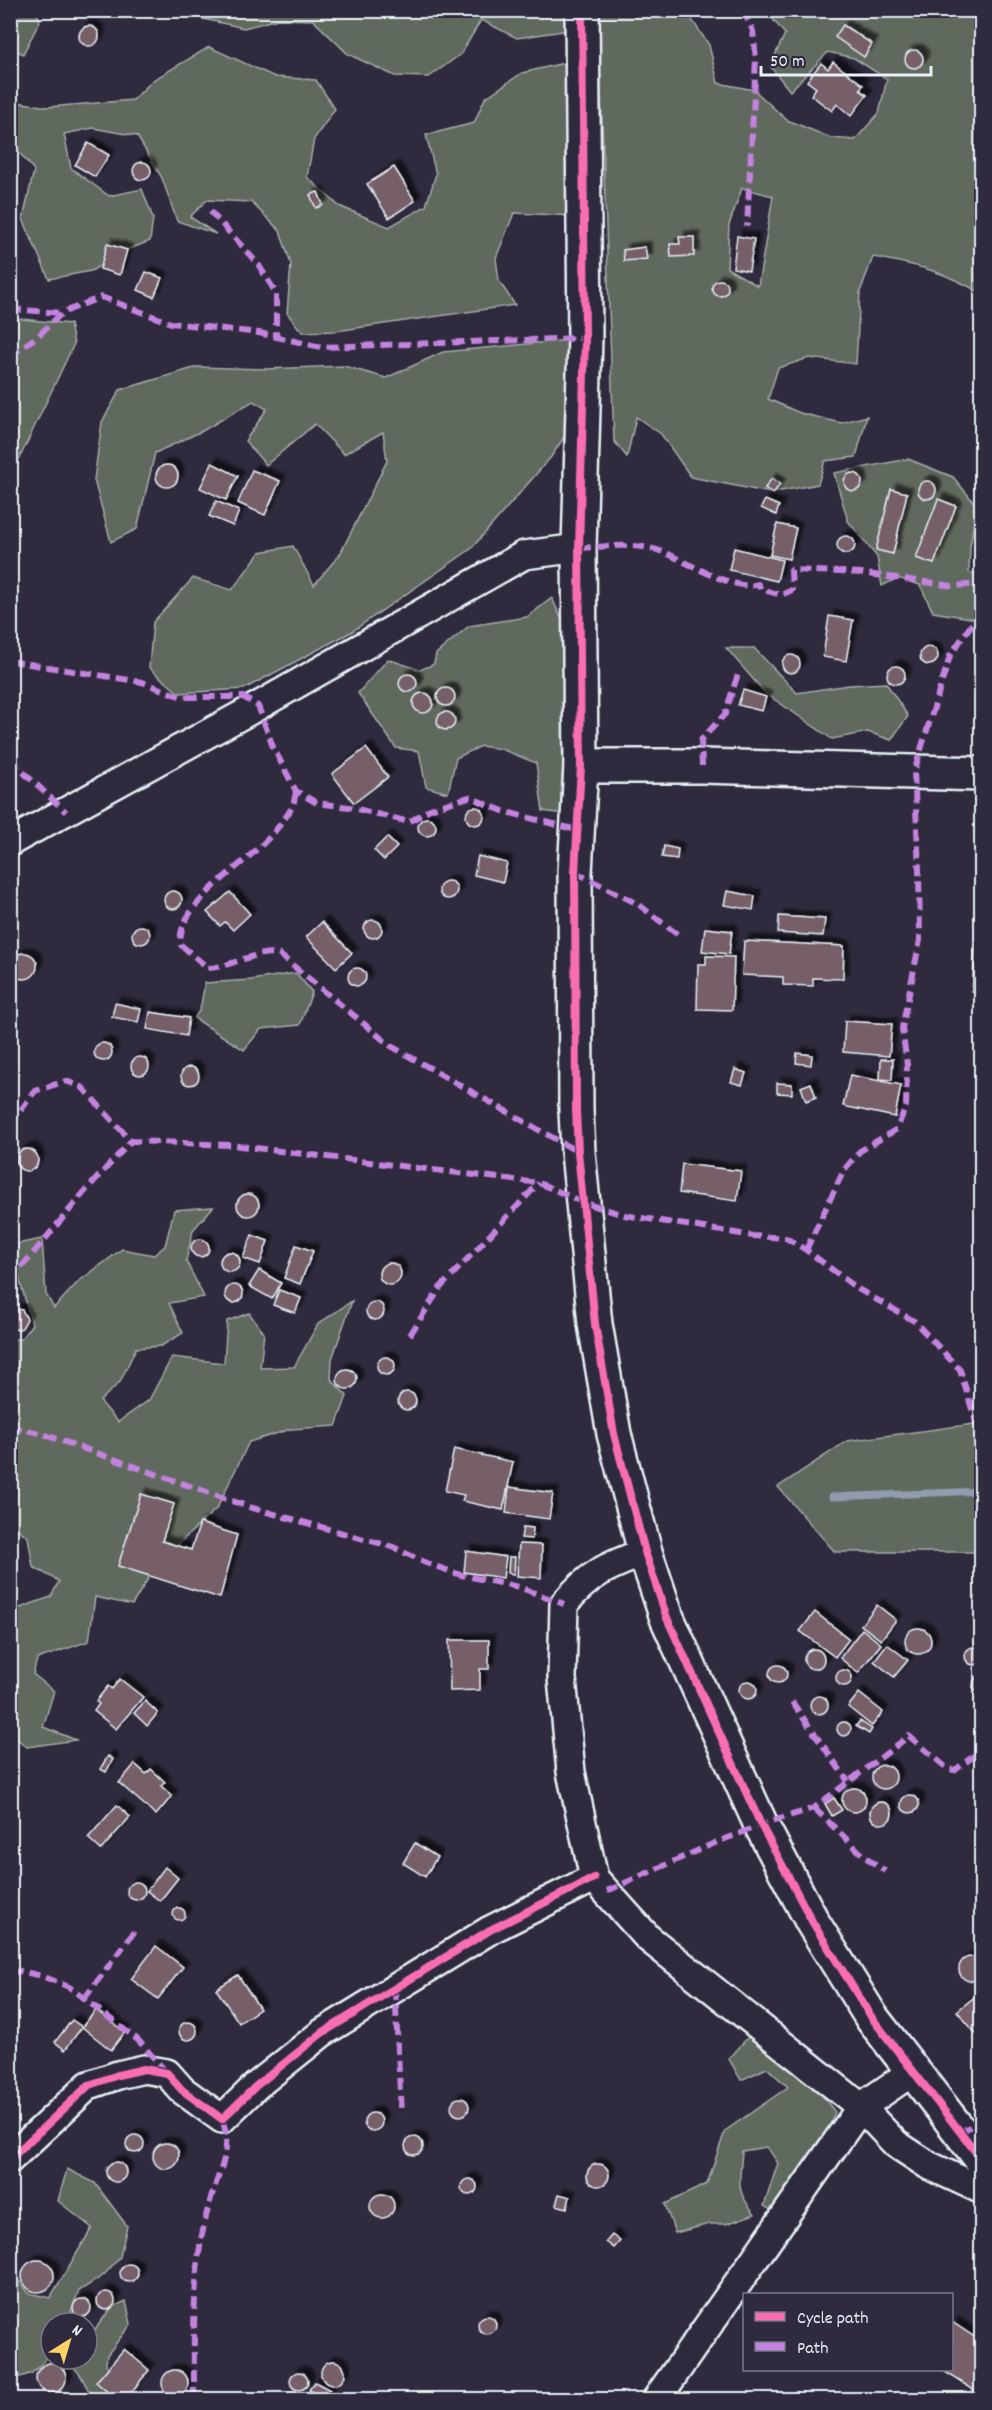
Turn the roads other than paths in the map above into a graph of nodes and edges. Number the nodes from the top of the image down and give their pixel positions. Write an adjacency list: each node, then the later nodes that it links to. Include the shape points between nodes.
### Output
1 (582, 10): 2 (street, via 585,338)
2 (579, 548): 3 (street); 5 (street, via 524,555)
3 (581, 766): 4 (street); 6 (street, via 575,872 578,1152 595,1324 614,1434)
4 (981, 774)
5 (10, 842)
6 (645, 1552): 7 (street, via 597,1572 564,1604 562,1678 571,1772); 8 (street, via 667,1618 761,1825 813,1923 872,2018)
7 (594, 1878): 9 (street, via 648,1938); 10 (street, via 490,1930 322,2033 222,2119 182,2090 167,2073 144,2069 89,2085)
8 (912, 2072): 9 (street); 11 (street)
9 (861, 2107): 12 (street, via 896,2144 928,2165); 13 (street)
10 (10, 2159)
11 (981, 2160)
12 (981, 2190)
13 (656, 2400)

